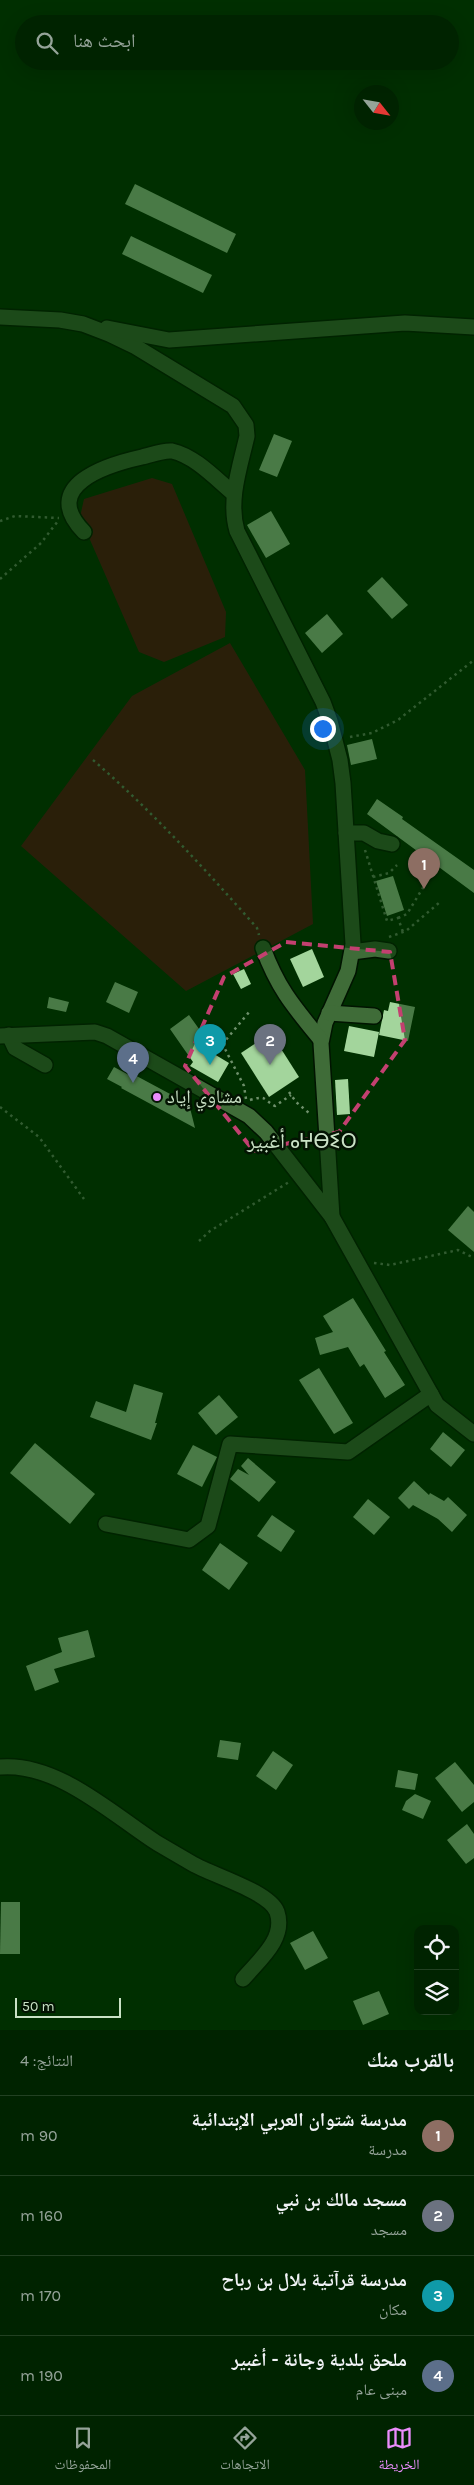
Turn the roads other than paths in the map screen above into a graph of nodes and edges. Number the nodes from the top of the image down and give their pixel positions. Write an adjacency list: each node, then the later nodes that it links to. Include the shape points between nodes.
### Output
1 (0, 317): 2 (street)
2 (83, 324): 3 (street, via 169,340 405,323); 4 (street, via 136,347 237,410 246,425 247,436)
3 (474, 326)
4 (234, 494): 5 (street, via 186,456 170,451 97,470 78,482 64,513); 6 (street, via 237,531 323,702 336,740)
5 (84, 532)
6 (346, 833): 7 (street, via 364,833); 10 (street)
7 (392, 844)
8 (388, 944): 10 (street)
9 (263, 948): 14 (street, via 273,976 286,997)
10 (352, 952): 11 (street, via 348,971)
11 (329, 1013): 12 (street); 14 (street)
12 (374, 1016)
13 (5, 1035): 15 (street, via 14,1048); 16 (street, via 95,1032 244,1106)
14 (321, 1040): 16 (street)
15 (46, 1066)
16 (332, 1217): 17 (street)
17 (430, 1394): 18 (street, via 437,1405); 19 (street, via 348,1452 230,1444 208,1526 190,1540)
18 (474, 1434)
19 (106, 1524)
20 (0, 1767): 21 (street, via 16,1766 89,1795 157,1843 201,1869 262,1896 277,1910 280,1925 276,1940)
21 (244, 1979)

